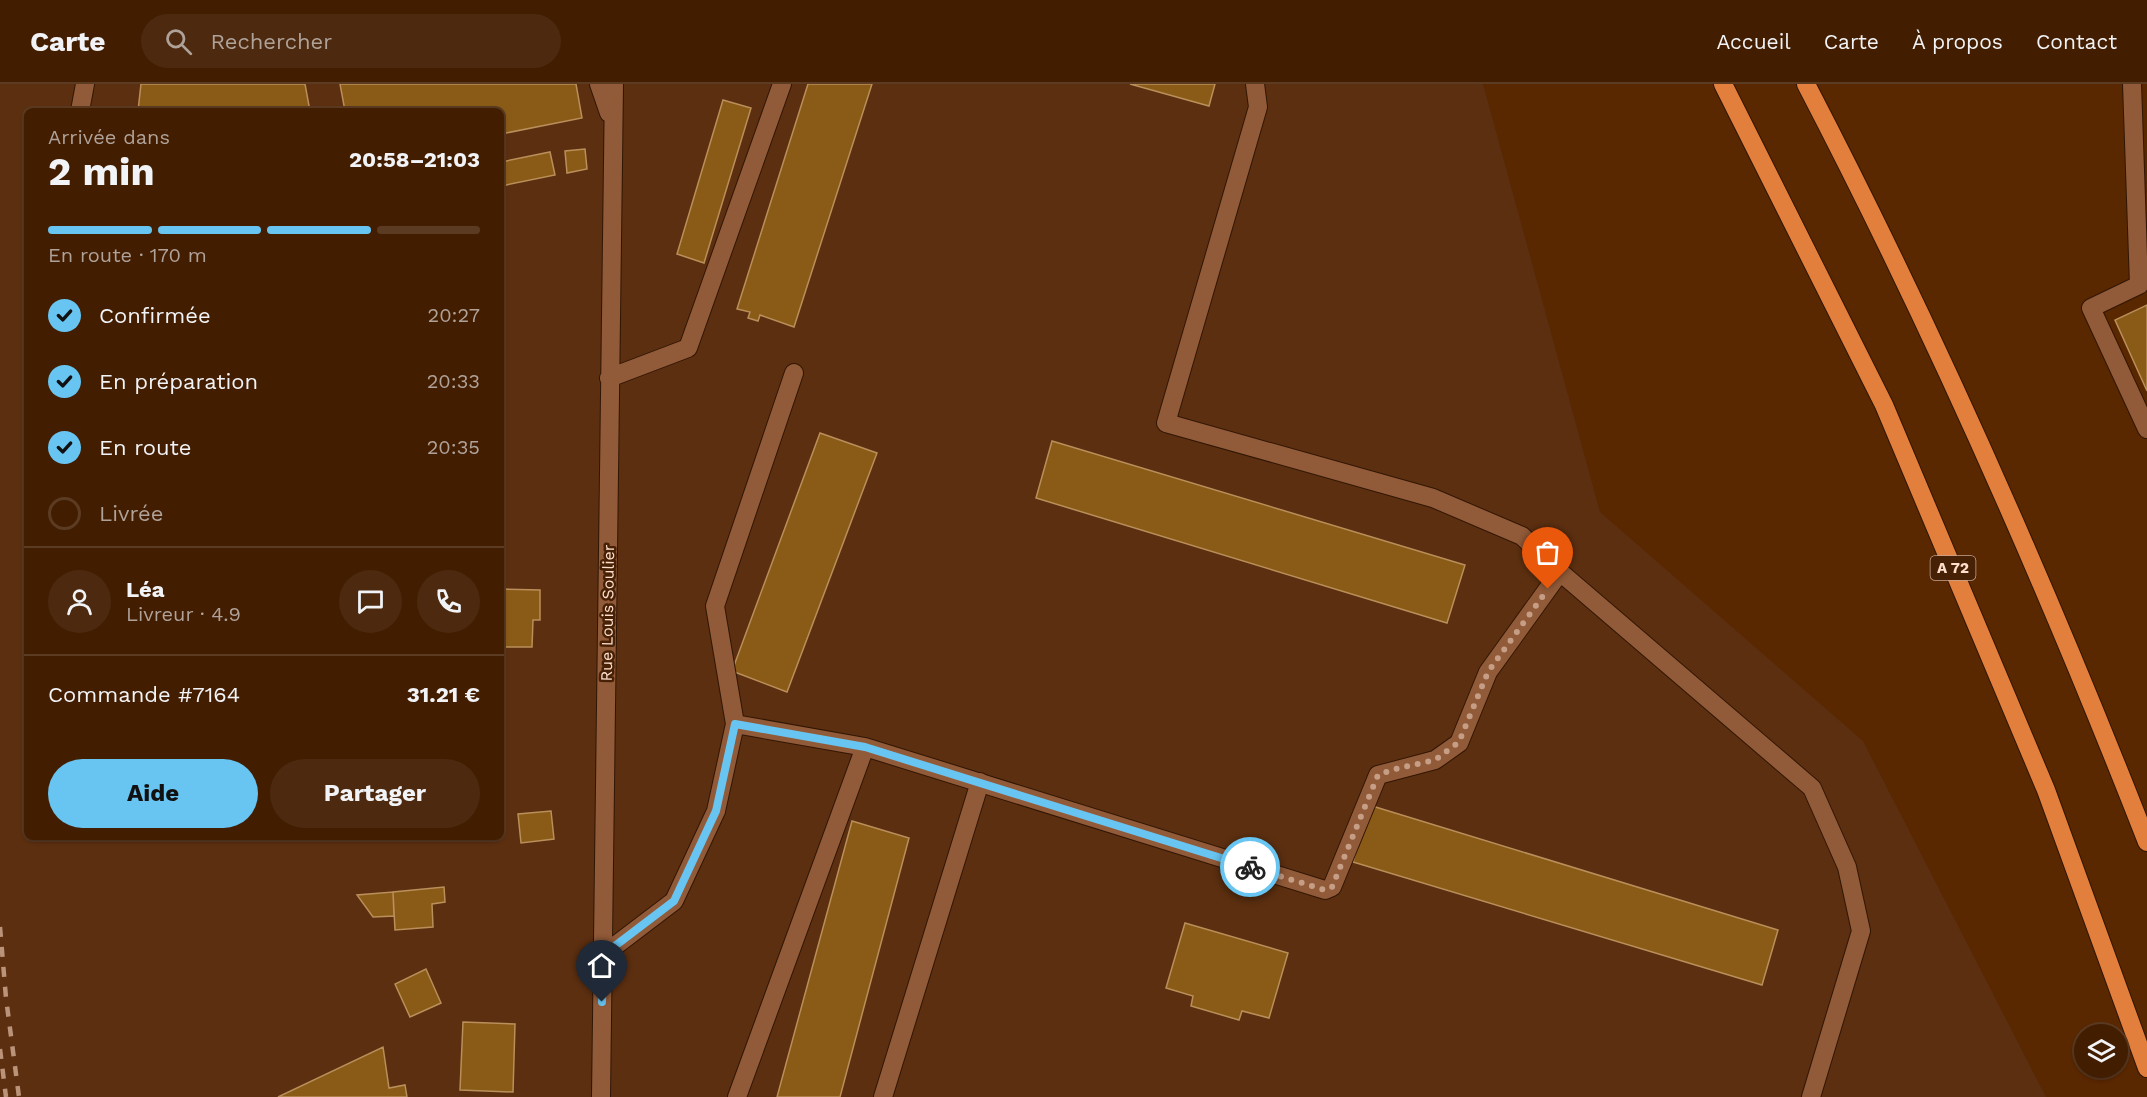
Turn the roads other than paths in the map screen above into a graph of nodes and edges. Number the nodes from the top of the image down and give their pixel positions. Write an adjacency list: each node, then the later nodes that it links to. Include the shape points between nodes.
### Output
1 (85, 84): 9 (street)
2 (599, 84): 10 (street, Rue Louis Soulier)
3 (614, 84): 10 (street, Rue Louis Soulier)
4 (782, 84): 12 (street, via 688,348)
5 (1255, 84): 14 (street, via 1258,107 1166,423 1433,498 1522,536)
6 (1724, 84): 20 (highway, A 72, via 1884,405 2046,790)
7 (1806, 84): 18 (highway, via 1858,184 1978,440 2051,604)
8 (2132, 84): 13 (street, via 2139,285 2091,308)
9 (81, 108)
10 (614, 129): 12 (street, Rue Louis Soulier)
11 (794, 373): 15 (street, via 715,606)
12 (609, 378): 19 (street, Rue Louis Soulier)
13 (2147, 429)
14 (1560, 572): 17 (street, via 1488,672 1459,742 1435,760 1378,775 1332,887 1325,890); 24 (street, via 1812,788 1847,867 1861,931)
15 (735, 724): 16 (street); 19 (street, via 716,811 674,901)
16 (865, 747): 17 (street); 22 (street)
17 (980, 782): 23 (street)
18 (2147, 842)
19 (603, 955): 21 (street, Rue Louis Soulier)
20 (2147, 1068)
21 (601, 1097)
22 (737, 1097)
23 (883, 1097)
24 (1811, 1097)

